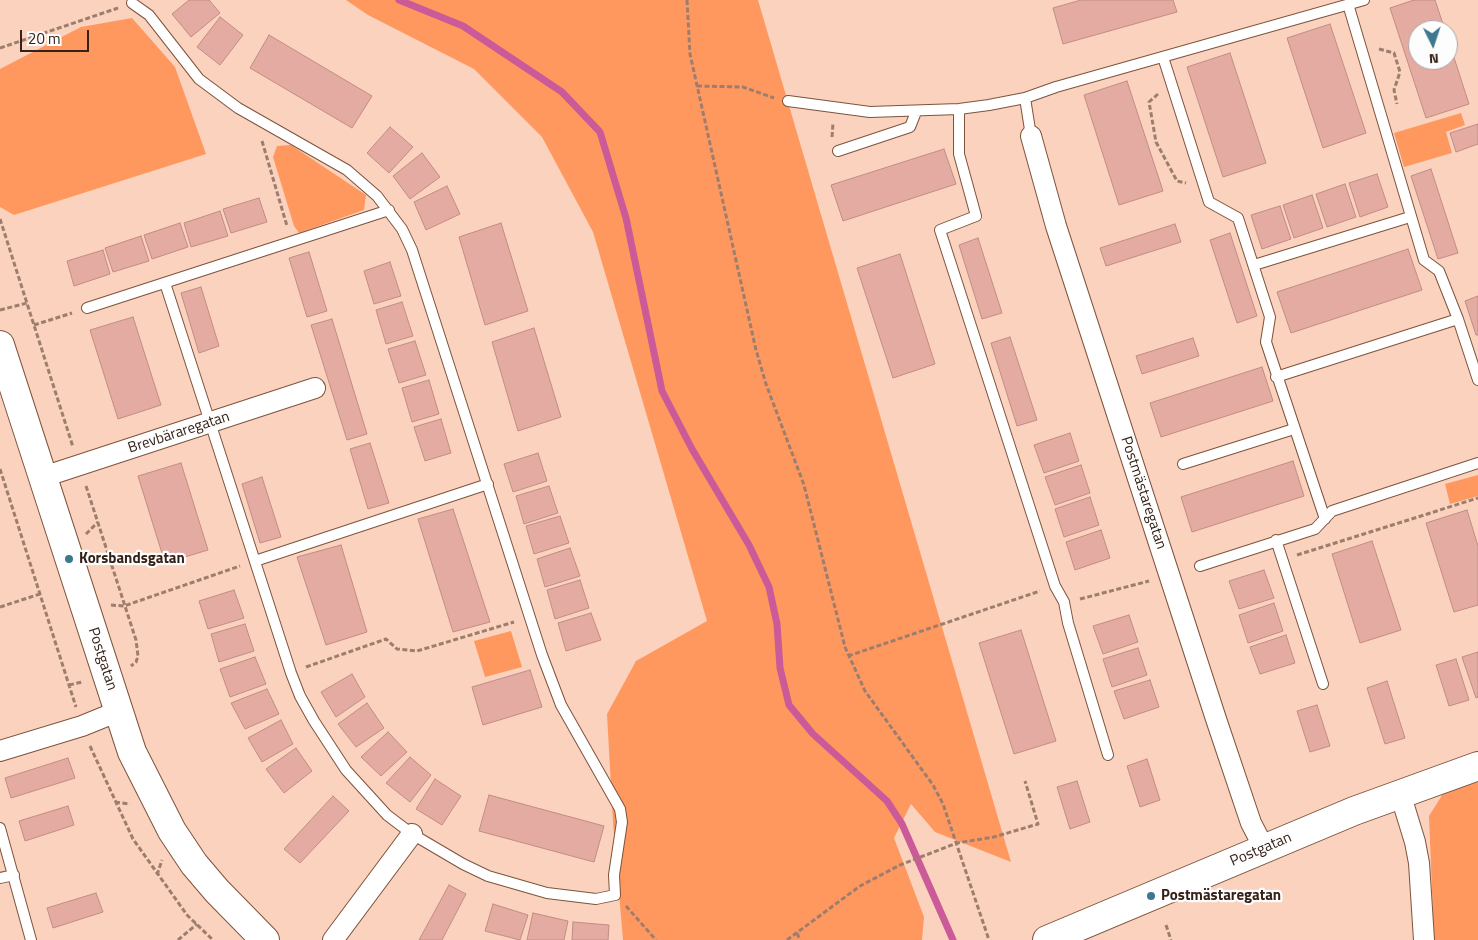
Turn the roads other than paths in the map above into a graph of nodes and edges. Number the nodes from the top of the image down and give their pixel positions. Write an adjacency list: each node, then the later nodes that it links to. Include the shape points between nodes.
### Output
1 (1364, 0): 3 (lane)
2 (132, 4): 11 (lane, via 149,15 199,79 255,118 347,170)
3 (1348, 4): 4 (lane); 12 (lane)
4 (1162, 57): 5 (lane); 13 (lane, via 1209,202 1238,218)
5 (1025, 98): 7 (lane); 9 (lane)
6 (788, 101): 8 (lane, via 870,112)
7 (959, 109): 8 (lane); 35 (lane, via 959,154 976,216 940,230 1054,586 1064,602)
8 (916, 112): 10 (lane, via 910,127)
9 (1031, 136): 40 (street, Postmästaregatan, via 1056,226 1250,822)
10 (838, 151)
11 (389, 210): 14 (lane); 27 (lane, via 412,250)
12 (1410, 217): 13 (lane); 16 (lane, via 1424,260 1439,271)
13 (1254, 265): 19 (lane, via 1270,316 1266,342)
14 (165, 283): 15 (lane); 22 (lane)
15 (87, 308)
16 (1458, 319): 18 (lane); 19 (lane)
17 (0, 345): 26 (street, Postgatan)
18 (1476, 369): 20 (lane)
19 (1276, 377): 23 (lane)
20 (1478, 380)
21 (315, 388): 22 (street, Brevbäraregatan)
22 (210, 423): 26 (street, Brevbäraregatan); 30 (lane)
23 (1294, 430): 24 (lane); 28 (lane)
24 (1183, 464)
25 (1478, 464): 28 (lane, via 1332,511)
26 (43, 477): 33 (street, Postgatan)
27 (488, 484): 30 (lane); 39 (lane, via 561,705 620,809 622,822 614,875 615,895 596,900 571,898 516,885 463,864)
28 (1325, 519): 29 (lane, via 1315,529)
29 (1276, 540): 31 (lane); 32 (lane)
30 (255, 561): 39 (lane, via 291,673 314,721 346,770 387,815)
31 (1200, 566)
32 (1323, 684)
33 (119, 711): 34 (street); 44 (street, Postgatan, via 132,752 172,831 216,891)
34 (0, 751)
35 (1108, 755)
36 (1478, 766): 37 (street, Postgatan)
37 (1400, 793): 40 (street, Postgatan); 47 (street, via 1419,863)
38 (0, 828): 41 (lane)
39 (412, 834): 45 (street)
40 (1264, 848): 46 (street, Postgatan)
41 (14, 875): 42 (lane); 43 (lane)
42 (0, 878)
43 (31, 940)
44 (265, 940)
45 (333, 940)
46 (1048, 940)
47 (1424, 940)

